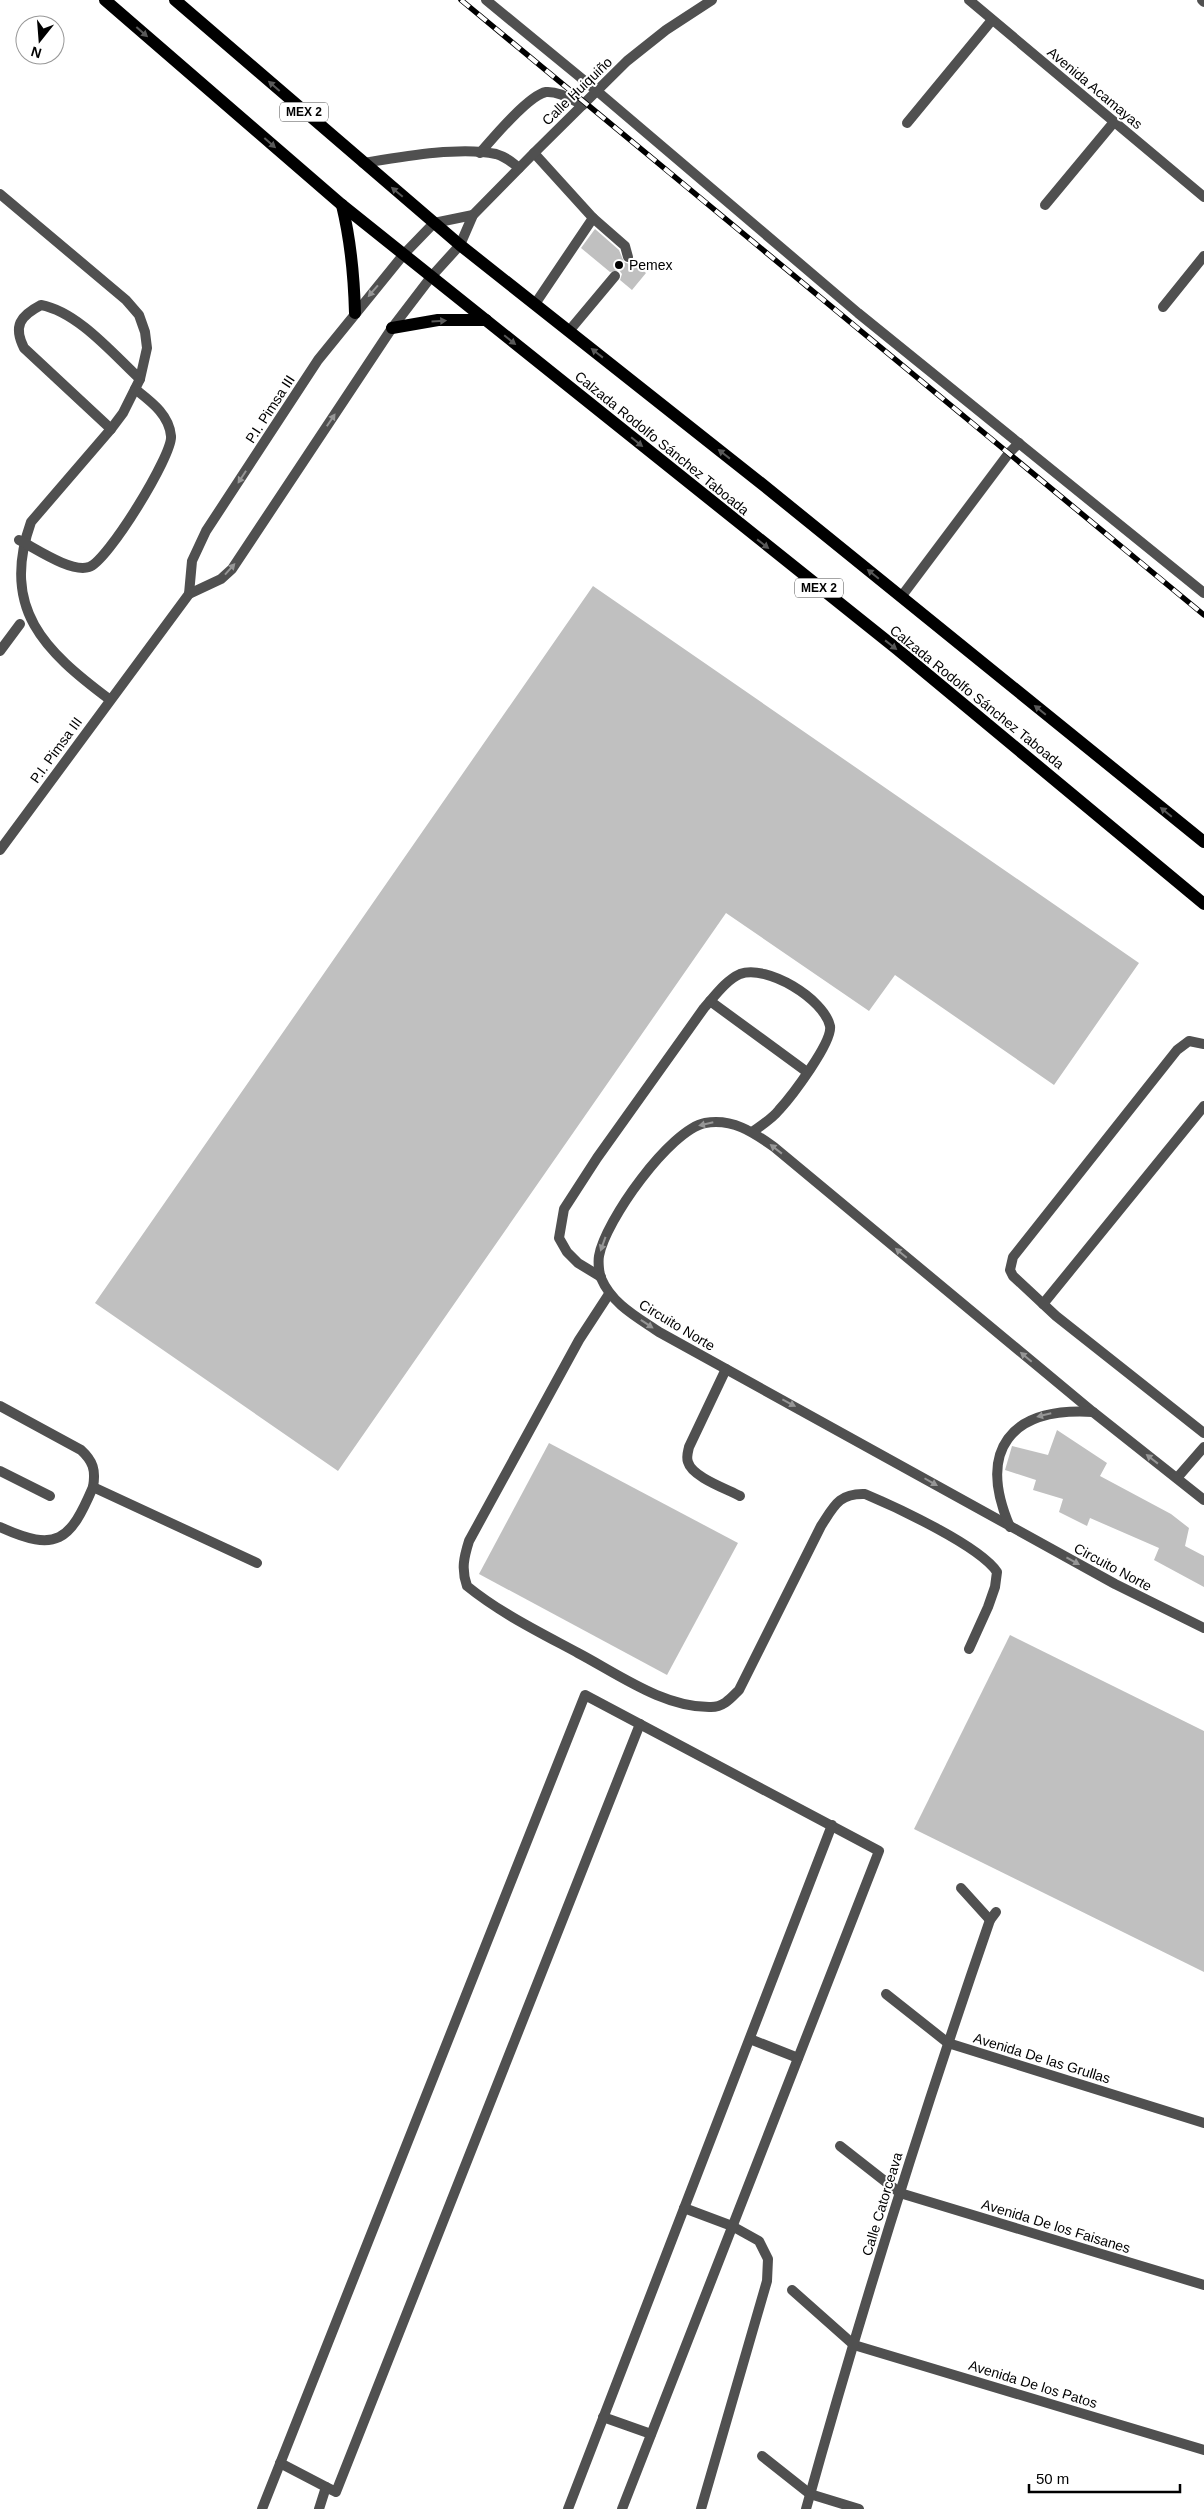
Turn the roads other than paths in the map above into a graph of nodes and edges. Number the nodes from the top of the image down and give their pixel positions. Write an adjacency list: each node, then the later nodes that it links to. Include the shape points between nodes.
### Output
1 (105, 0): 17 (main road, Calzada Rodolfo Sánchez Taboada / MEX 2, one-way to 17)
2 (175, 0): 13 (main road, MEX 2, one-way to 2)
3 (486, 0): 7 (street)
4 (712, 0): 7 (street, Calle Huiquiño, via 666,30)
5 (968, 0): 6 (street, Avenida Acamayas)
6 (992, 20): 9 (street, Avenida Acamayas); 10 (street)
7 (597, 91): 8 (street, Calle Huiquiño); 36 (street, via 858,313)
8 (583, 105): 11 (street, via 559,94 545,92 524,106); 12 (street, Calle Huiquiño)
9 (1114, 122): 16 (street, Avenida Acamayas); 18 (street)
10 (907, 123)
11 (480, 153): 13 (street, via 403,157); 14 (street, via 497,154)
12 (534, 153): 14 (street, Calle Huiquiño); 20 (street)
13 (363, 163): 21 (main road, MEX 2, one-way to 13)
14 (520, 168): 19 (street, Calle Huiquiño)
15 (0, 194): 34 (street, via 126,300 139,315 146,332 146,348)
16 (1204, 197)
17 (342, 205): 23 (main road, Calzada Rodolfo Sánchez Taboada / MEX 2); 30 (main road, via 353,258)
18 (1044, 205)
19 (473, 215): 21 (street); 22 (street, Calle Huiquiño)
20 (593, 218): 25 (street, via 625,246); 28 (street)
21 (434, 224): 22 (main road, MEX 2); 23 (street)
22 (460, 245): 27 (street, Calle Huiquiño); 28 (main road, MEX 2)
23 (404, 254): 27 (main road, Calzada Rodolfo Sánchez Taboada / MEX 2); 30 (street, P.I. Pimsa III, one-way to 30)
24 (1204, 256): 29 (street)
25 (628, 257)
26 (615, 276): 33 (street)
27 (431, 277): 31 (main road, Calzada Rodolfo Sánchez Taboada / MEX 2); 32 (street, P.I. Pimsa III)
28 (535, 304): 33 (main road, MEX 2)
29 (1163, 307)
30 (354, 312): 40 (street, P.I. Pimsa III, one-way to 40, via 318,360 202,540 192,561)
31 (486, 320): 32 (main road, one-way to 31, via 438,320); 48 (main road, Calzada Rodolfo Sánchez Taboada / MEX 2, one-way to 48, via 896,649)
32 (392, 328): 40 (street, P.I. Pimsa III, one-way to 32, via 221,579 232,569)
33 (569, 331): 41 (main road, MEX 2, one-way to 33)
34 (138, 384): 35 (street); 35 (street, via 76,322 57,310 41,305 28,312 20,323 18,335 24,348); 37 (street, via 161,411 171,438 155,476 102,556 90,567 76,567)
35 (111, 428): 37 (street, via 46,503)
36 (1019, 444): 39 (street); 41 (street)
37 (19, 540): 38 (street)
38 (12, 559)
39 (1204, 593)
40 (189, 594): 45 (street, P.I. Pimsa III)
41 (901, 597): 46 (main road, MEX 2, one-way to 41)
42 (16, 610): 43 (street)
43 (20, 624): 44 (street); 45 (street)
44 (0, 651)
45 (109, 699): 47 (street, P.I. Pimsa III)
46 (1204, 842)
47 (0, 850)
48 (1204, 904)
49 (710, 1001): 51 (street); 51 (street, via 723,986 739,975 751,972 774,976 808,998 823,1012 830,1027 828,1040); 54 (street, via 636,1101 564,1209 559,1238 578,1263)
50 (1204, 1044): 56 (street, via 1189,1041 1176,1050 1013,1258 1010,1270 1013,1276)
51 (807, 1072): 53 (street, via 780,1110)
52 (1204, 1106): 56 (street)
53 (752, 1132): 54 (street, Circuito Norte, one-way to 54, via 731,1123 718,1122 687,1130 648,1170 615,1218 598,1257); 59 (street, Circuito Norte, one-way to 53, via 782,1153)
54 (601, 1277): 55 (street, Circuito Norte)
55 (610, 1294): 57 (street, Circuito Norte, one-way to 57, via 626,1310 659,1332); 72 (street, via 579,1340 469,1541 462,1573 467,1586 547,1637 637,1685 670,1699 713,1707 727,1703 739,1690 833,1508 843,1497 865,1494 938,1530 990,1561 997,1572 995,1587)
56 (1043, 1304): 60 (street)
57 (726, 1369): 66 (street, via 687,1457 688,1464 700,1476); 69 (street, Circuito Norte, one-way to 69)
58 (0, 1406): 64 (street, via 81,1450 94,1468)
59 (1093, 1412): 63 (street, Circuito Norte, one-way to 59); 69 (street, one-way to 69, via 1071,1411 1038,1416 1011,1435 997,1467 996,1484)
60 (1204, 1434)
61 (1204, 1447): 63 (street)
62 (0, 1471): 65 (street)
63 (1177, 1478): 67 (street, Circuito Norte)
64 (93, 1487): 68 (street, via 72,1528 52,1541 28,1538); 70 (street)
65 (50, 1496)
66 (740, 1496)
67 (1204, 1500)
68 (0, 1527)
69 (1010, 1527): 71 (street, Circuito Norte, one-way to 71)
70 (258, 1563)
71 (1204, 1628)
72 (969, 1649)
73 (640, 1724): 74 (street); 92 (street, via 585,1695); 93 (street, via 336,2492)
74 (832, 1826): 77 (street); 79 (street, via 879,1851)
75 (962, 1888): 78 (street, Calle Catorceava, via 993,1916)
76 (886, 1994): 78 (street, Avenida De las Grullas)
77 (750, 2039): 79 (street); 83 (street)
78 (948, 2043): 80 (street, Avenida De las Grullas); 82 (street, Calle Catorceava)
79 (798, 2058): 84 (street)
80 (1204, 2123)
81 (840, 2146): 82 (street)
82 (900, 2193): 85 (street, Avenida De los Faisanes); 87 (street, Calle Catorceava)
83 (684, 2208): 84 (street); 88 (street)
84 (732, 2226): 89 (street); 99 (street, via 759,2241 768,2259 768,2281)
85 (1204, 2285)
86 (792, 2290): 87 (street)
87 (854, 2345): 90 (street, Avenida De los Patos); 94 (street, Calle Catorceava)
88 (603, 2417): 89 (street); 97 (street)
89 (651, 2434): 98 (street)
90 (1204, 2450)
91 (762, 2456): 94 (street)
92 (280, 2464): 93 (street); 95 (street)
93 (326, 2487): 96 (street)
94 (810, 2494): 100 (street, Calle Catorceava); 101 (street)
95 (262, 2509)
96 (318, 2509)
97 (568, 2509)
98 (622, 2509)
99 (701, 2509)
100 (806, 2509)
101 (859, 2509)

